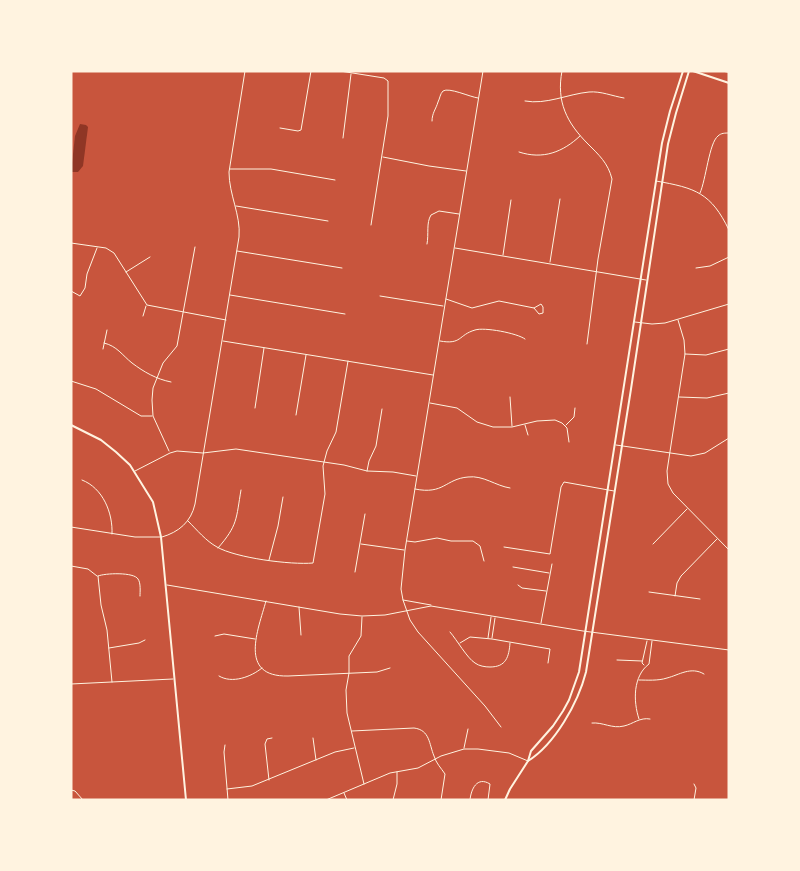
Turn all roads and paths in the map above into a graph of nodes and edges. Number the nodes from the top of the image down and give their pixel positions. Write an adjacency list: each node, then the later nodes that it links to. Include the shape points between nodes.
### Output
1 (245, 71): 21 (street)
2 (311, 71): 15 (street, via 301,130)
3 (340, 71): 8 (street)
4 (483, 71): 11 (street)
5 (562, 71): 10 (street)
6 (683, 71): 24 (main road, via 664,129)
7 (691, 71): 9 (main road); 25 (main road, via 670,131)
8 (351, 73): 18 (street); 20 (street, via 387,80 388,116)
9 (729, 83)
10 (562, 97): 12 (street, via 591,91); 13 (street); 17 (street, via 566,118)
11 (479, 98): 14 (street, via 452,90 444,91); 22 (street)
12 (624, 98)
13 (525, 101)
14 (432, 121)
15 (280, 128)
16 (729, 133): 26 (street, via 721,134 715,140)
17 (580, 136): 19 (street, via 556,152 533,155); 46 (street, via 604,160 612,178)
18 (343, 138)
19 (519, 152)
20 (383, 157): 22 (street); 32 (street)
21 (229, 169): 23 (street, via 271,169); 29 (street)
22 (467, 171): 30 (street)
23 (335, 180)
24 (656, 181): 25 (street); 48 (main road)
25 (662, 182): 26 (street); 49 (main road)
26 (700, 193): 33 (street, via 718,211)
27 (560, 199): 43 (street)
28 (511, 200): 40 (street)
29 (236, 206): 31 (street); 39 (street, via 240,226)
30 (460, 214): 35 (street, via 439,211 431,215); 38 (street)
31 (328, 221)
32 (371, 225)
33 (729, 230)
34 (71, 243): 36 (street)
35 (427, 244)
36 (98, 247): 47 (street, via 114,252); 50 (street, via 80,296)
37 (194, 247): 58 (street)
38 (454, 247): 40 (street); 53 (street)
39 (238, 251): 44 (street); 51 (street)
40 (502, 255): 43 (street)
41 (150, 256): 47 (street)
42 (729, 257): 45 (street, via 710,266)
43 (550, 263): 46 (street)
44 (342, 268)
45 (696, 268)
46 (598, 271): 48 (street); 70 (street)
47 (126, 272): 55 (street)
48 (640, 279): 49 (street); 63 (main road)
49 (648, 280): 64 (main road)
50 (71, 290)
51 (230, 295): 59 (street); 61 (street)
52 (380, 296): 56 (street)
53 (446, 298): 56 (street); 57 (street, via 472,308 499,301)
54 (729, 304): 62 (street)
55 (147, 305): 58 (street); 60 (street)
56 (444, 306): 68 (street)
57 (534, 308)
58 (184, 313): 61 (street); 78 (street, via 177,346 163,363)
59 (345, 314)
60 (143, 316)
61 (226, 320): 67 (street)
62 (678, 320): 64 (street, via 660,324); 75 (street)
63 (634, 322): 64 (street); 97 (main road)
64 (641, 323): 98 (main road)
65 (107, 330): 69 (street)
66 (525, 339): 68 (street, via 480,329 454,342)
67 (222, 340): 71 (street); 100 (street)
68 (439, 341): 77 (street)
69 (104, 343): 72 (street); 78 (street, via 114,345 131,362)
70 (587, 344)
71 (264, 348): 74 (street); 85 (street)
72 (103, 349)
73 (729, 349): 75 (street, via 706,355)
74 (306, 354): 76 (street); 88 (street)
75 (684, 354): 83 (street)
76 (348, 361): 77 (street); 102 (street, via 336,432)
77 (433, 375): 84 (street)
78 (157, 379): 80 (street); 89 (street, via 153,388)
79 (71, 381): 89 (street, via 96,389 141,416)
80 (171, 382)
81 (729, 393): 83 (street, via 702,399)
82 (510, 397): 93 (street)
83 (678, 397): 101 (street)
84 (429, 402): 93 (street, via 457,408 485,425); 105 (street)
85 (255, 408)
86 (575, 408): 92 (street, via 574,417)
87 (382, 409): 103 (street, via 376,446)
88 (296, 415)
89 (153, 416): 99 (street)
90 (525, 424): 92 (street, via 548,420); 93 (street); 94 (street)
91 (71, 425): 104 (main road, via 106,443)
92 (565, 426): 96 (street)
93 (512, 427)
94 (528, 435)
95 (729, 438): 101 (street, via 700,454)
96 (570, 442)
97 (616, 445): 98 (street); 110 (main road)
98 (622, 446): 101 (street); 111 (main road)
99 (170, 453): 100 (street); 104 (street)
100 (203, 453): 102 (street, via 236,449); 115 (street, via 195,507)
101 (669, 454): 113 (street, via 668,484)
102 (324, 462): 103 (street); 127 (street, via 325,494 313,563)
103 (367, 471): 105 (street)
104 (134, 472): 118 (main road, via 153,502)
105 (416, 476): 108 (street)
106 (82, 480): 117 (street, via 92,486 109,508)
107 (510, 488): 108 (street, via 470,476 437,490)
108 (414, 489): 120 (street)
109 (241, 490): 124 (street, via 235,526)
110 (609, 490): 111 (street); 123 (street, via 562,483 550,554); 151 (main road)
111 (615, 491): 153 (main road)
112 (283, 497): 127 (street)
113 (688, 509): 119 (street); 122 (street)
114 (365, 514): 121 (street)
115 (188, 521): 118 (street, via 177,531); 124 (street)
116 (71, 527): 117 (street)
117 (112, 534): 118 (street)
118 (161, 537): 135 (main road)
119 (718, 539): 126 (street); 140 (street, via 681,576)
120 (406, 541): 125 (street); 128 (street, via 437,538 473,541 480,546)
121 (360, 544): 125 (street); 132 (street)
122 (653, 544)
123 (504, 547)
124 (218, 548): 127 (street)
125 (405, 550): 142 (street)
126 (729, 550)
127 (269, 560)
128 (484, 561)
129 (552, 564): 133 (street)
130 (71, 566): 134 (street, via 91,570)
131 (513, 568): 133 (street)
132 (356, 572)
133 (550, 573): 137 (street)
134 (98, 576): 139 (street, via 110,573 136,577); 164 (street)
135 (166, 585): 143 (street); 175 (main road)
136 (518, 585): 137 (street)
137 (546, 592): 150 (street)
138 (649, 592): 140 (street)
139 (140, 596)
140 (674, 596): 141 (street)
141 (700, 599)
142 (403, 600): 144 (street); 146 (street)
143 (266, 601): 145 (street); 156 (street)
144 (432, 606): 146 (street); 148 (street)
145 (299, 607): 147 (street); 154 (street)
146 (406, 611): 147 (street); 182 (street, via 415,629)
147 (362, 616): 172 (street, via 361,636 349,656)
148 (491, 616): 149 (street); 157 (street)
149 (495, 617): 150 (street); 158 (street)
150 (541, 624): 151 (street)
151 (586, 631): 153 (street); 192 (main road, via 580,672 569,700 531,752)
152 (450, 632): 163 (street)
153 (593, 632): 159 (street); 192 (main road, via 586,672 570,713 537,756)
154 (301, 635)
155 (215, 636): 156 (street, via 222,634)
156 (255, 639): 170 (street, via 255,654)
157 (488, 639): 158 (street); 163 (street, via 470,637)
158 (492, 639): 162 (street)
159 (647, 639): 161 (street); 167 (street)
160 (145, 640): 164 (street)
161 (652, 640): 165 (street); 169 (street, via 648,666)
162 (510, 642): 163 (street, via 505,661 497,667 477,664); 168 (street, via 550,649)
163 (460, 643)
164 (108, 648): 177 (street)
165 (729, 650)
166 (617, 660): 167 (street)
167 (643, 662): 169 (street)
168 (548, 663)
169 (645, 666): 176 (street)
170 (262, 668): 172 (street, via 280,676); 174 (street, via 246,678 225,679)
171 (390, 668): 172 (street)
172 (349, 673): 184 (street, via 346,706)
173 (704, 674): 176 (street, via 688,671 667,678)
174 (219, 676)
175 (175, 679): 177 (street); 201 (main road)
176 (638, 680): 180 (street, via 634,698)
177 (112, 682): 178 (street)
178 (71, 684)
179 (650, 719): 180 (street)
180 (639, 720): 181 (street, via 618,727)
181 (592, 723)
182 (500, 727)
183 (468, 729): 189 (street)
184 (352, 731): 188 (street); 190 (street, via 420,729 428,737)
185 (272, 738): 194 (street, via 267,739 266,744)
186 (314, 738): 191 (street)
187 (225, 745): 197 (street)
188 (355, 747): 191 (street); 195 (street)
189 (464, 749): 190 (street); 192 (street, via 509,753)
190 (435, 759): 193 (street, via 418,768); 206 (street, via 445,776)
191 (316, 760): 194 (street)
192 (528, 761): 209 (main road)
193 (397, 771): 195 (street); 205 (street)
194 (268, 780): 197 (street, via 248,788)
195 (364, 784): 199 (street)
196 (694, 784): 210 (street)
197 (227, 789): 202 (street)
198 (71, 790): 200 (street)
199 (344, 792): 203 (street); 204 (street)
200 (83, 800)
201 (186, 800)
202 (228, 800)
203 (326, 800)
204 (347, 800)
205 (393, 800)
206 (442, 800)
207 (470, 800): 208 (street, via 473,788 482,780 490,784)
208 (488, 800)
209 (505, 800)
210 (694, 800)

